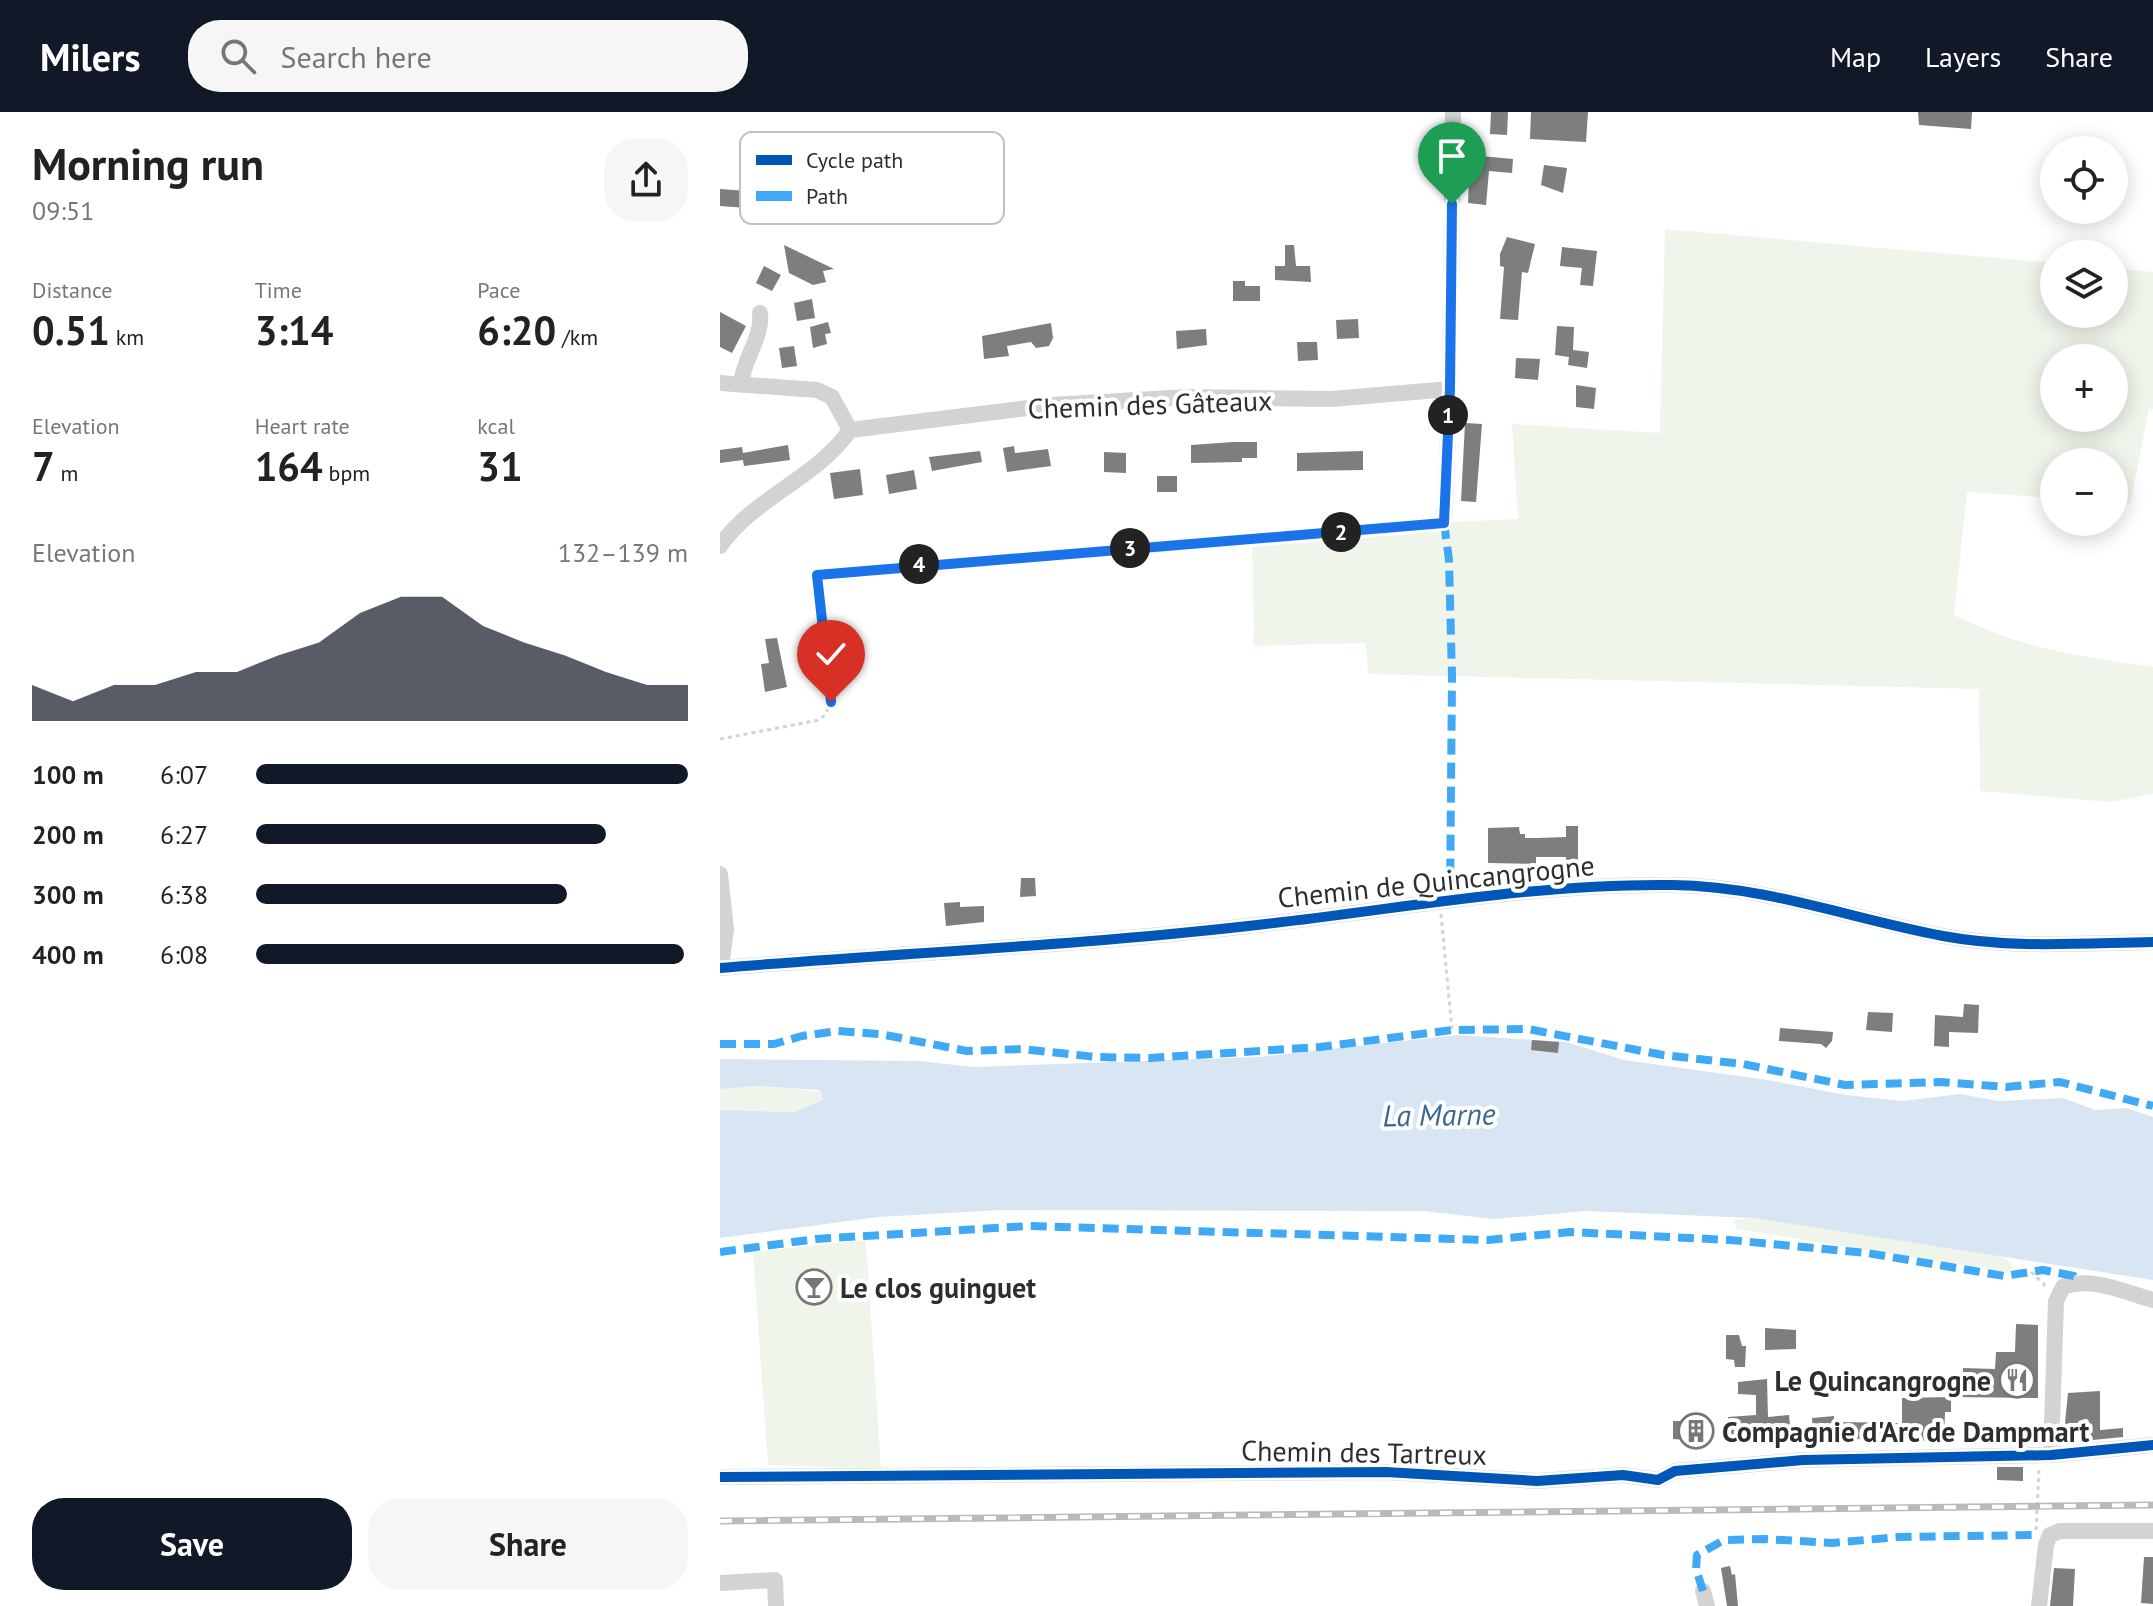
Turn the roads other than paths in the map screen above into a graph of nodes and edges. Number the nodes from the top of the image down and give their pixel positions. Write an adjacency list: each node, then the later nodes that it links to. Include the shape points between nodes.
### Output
1 (1453, 112): 5 (street)
2 (760, 313): 4 (street, via 762,326 744,361)
3 (720, 383): 4 (street)
4 (741, 384): 6 (street, via 817,390 832,397)
5 (1450, 389): 6 (street, Chemin des Gâteaux, via 1331,399 1187,397 1052,405); 7 (street)
6 (850, 430): 8 (street, via 837,449 746,519)
7 (1444, 523)
8 (720, 546)
9 (720, 874): 11 (street, via 726,929)
10 (2153, 942): 11 (street, Chemin de Quincangrogne, via 2030,943 1944,936 1762,892 1674,885 1440,902 1001,950)
11 (721, 968)
12 (2153, 1300): 14 (street, via 2092,1282 2063,1287 2056,1301)
13 (2153, 1445): 14 (street, Chemin des Tartreux)
14 (2051, 1455): 15 (street, Chemin des Tartreux, via 1803,1460 1675,1471 1658,1480 1623,1475 1537,1481 1386,1472)
15 (720, 1477)
16 (2153, 1531): 19 (street, via 2050,1535)
17 (720, 1583): 18 (street, via 775,1580)
18 (776, 1606)
19 (2039, 1606)

